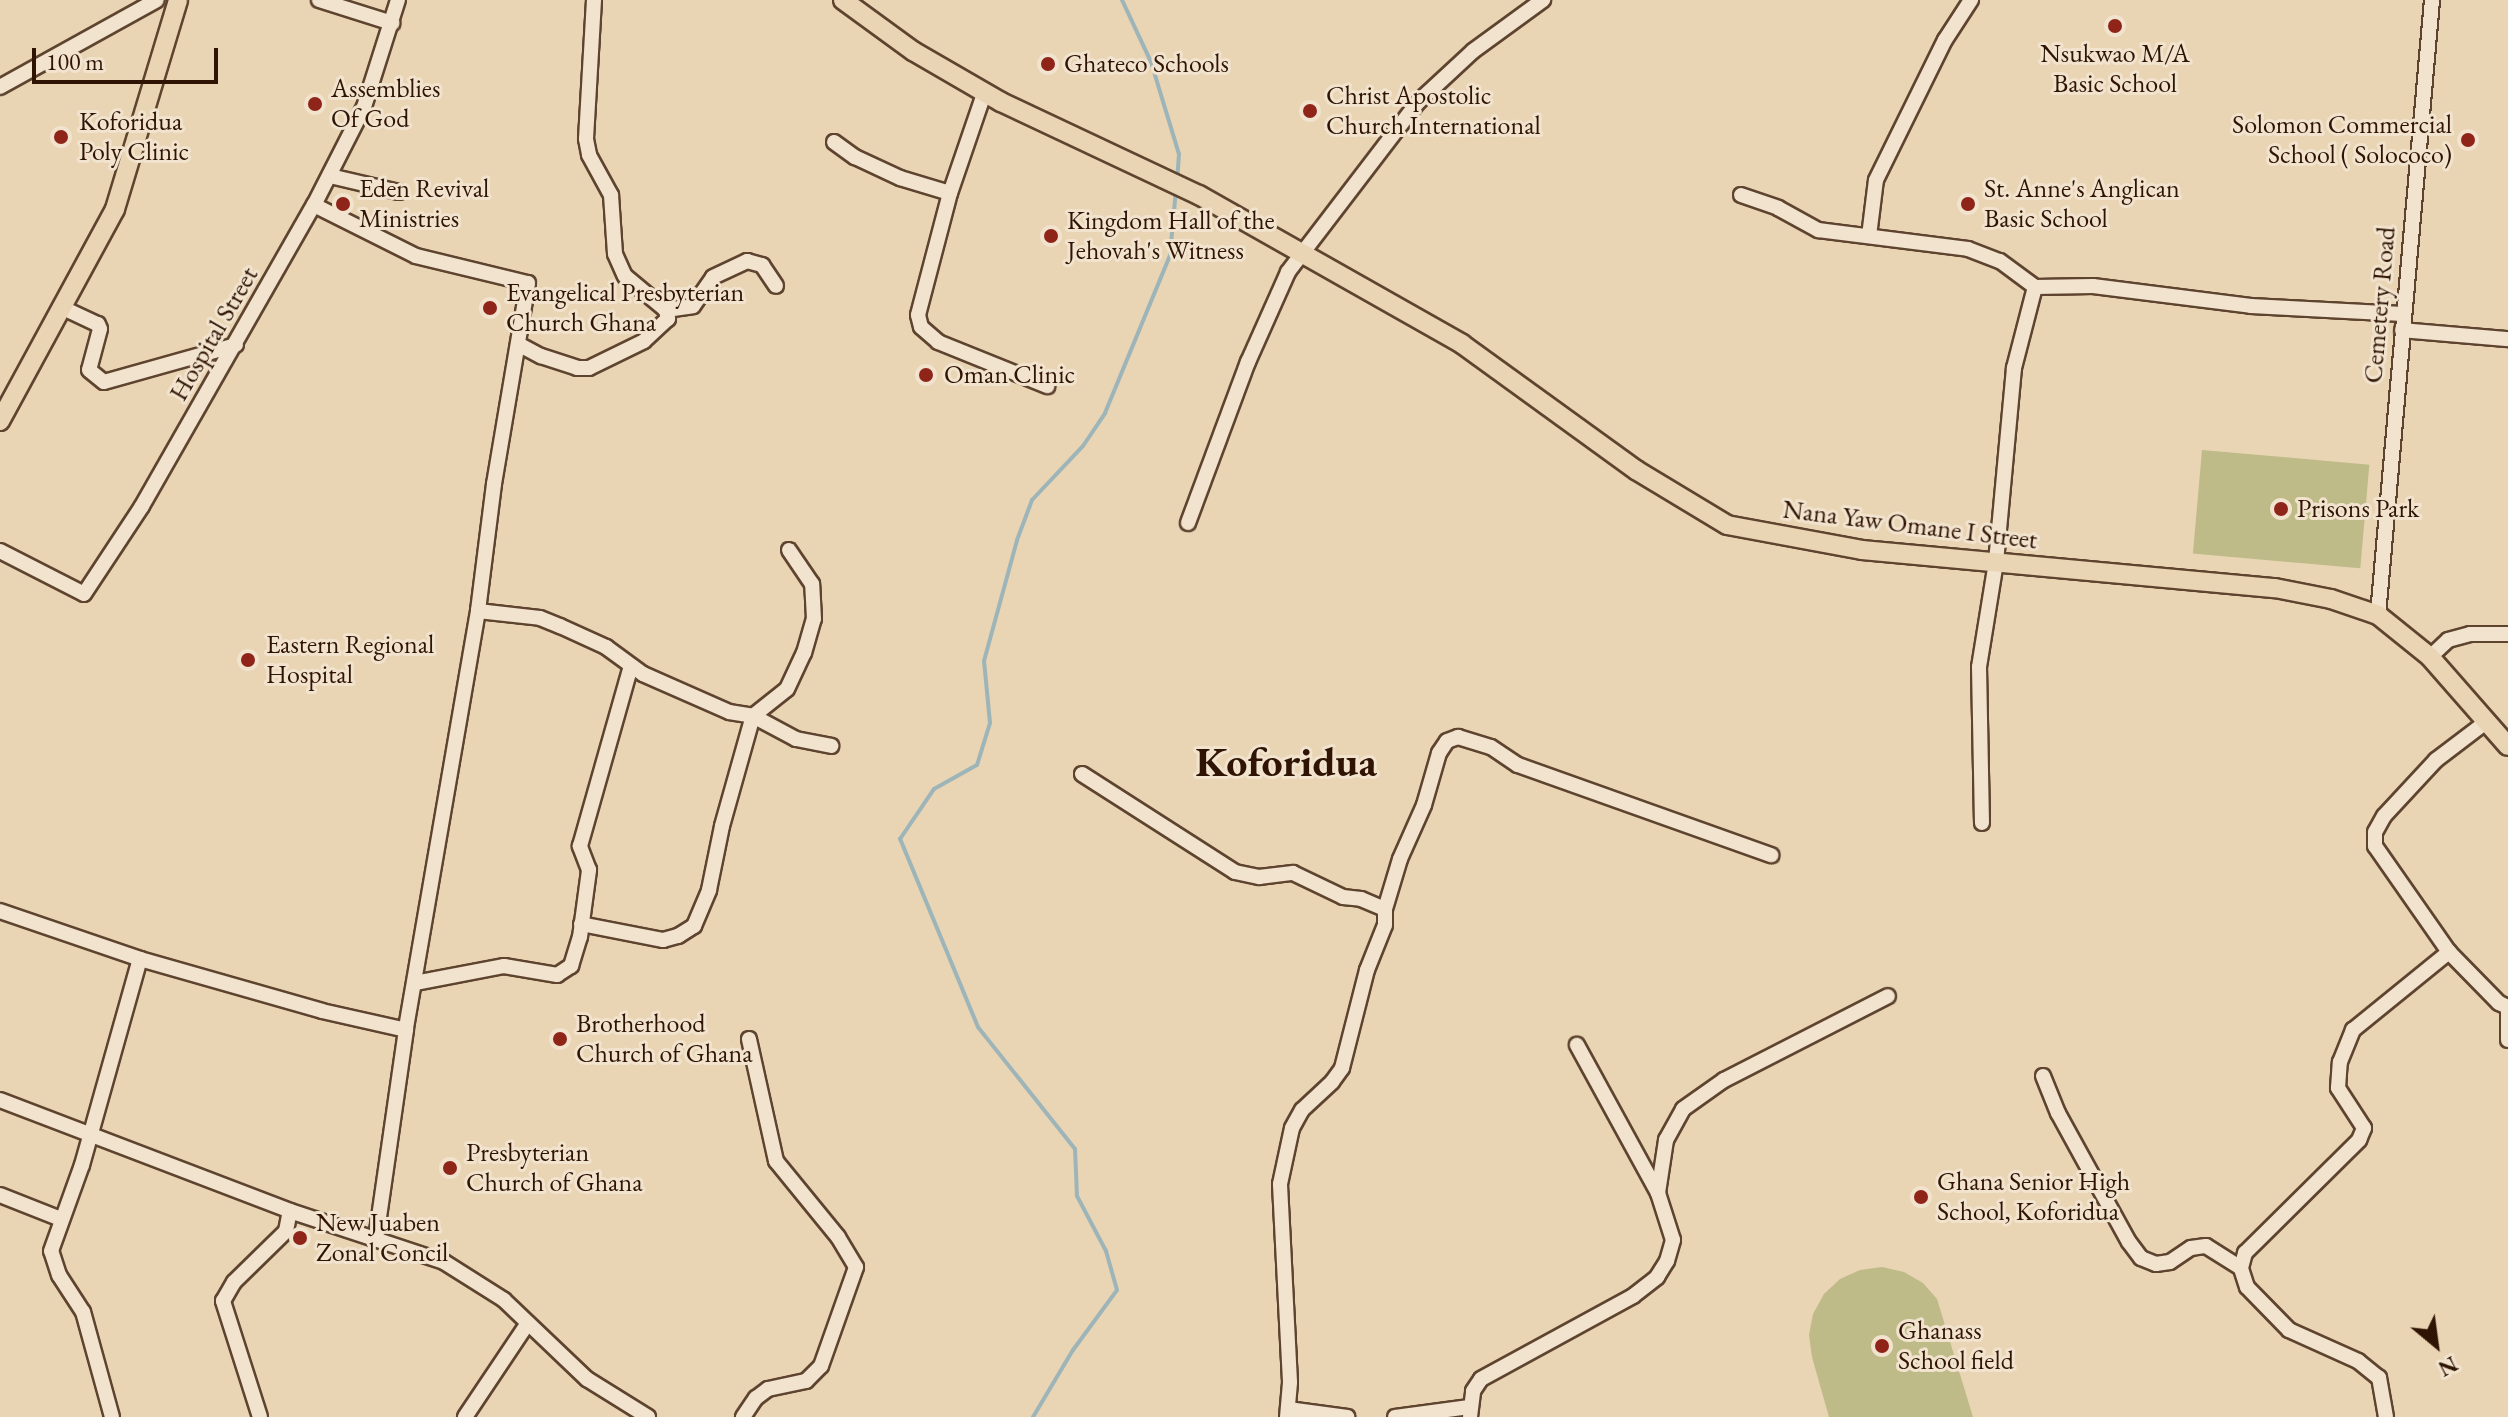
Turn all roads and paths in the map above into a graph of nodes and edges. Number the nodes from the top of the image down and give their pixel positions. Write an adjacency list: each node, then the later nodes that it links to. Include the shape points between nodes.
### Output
1 (157, 0): 12 (street)
2 (178, 0): 24 (main road, via 115,209)
3 (319, 0): 11 (street)
4 (398, 0): 11 (street, Hospital Street)
5 (594, 0): 25 (street, via 589,155 611,195 618,264 634,286)
6 (843, 0): 13 (main road, via 913,51)
7 (1543, 0): 21 (street, via 1473,51 1417,103)
8 (1971, 0): 20 (street, via 1876,180)
9 (2414, 0): 10 (street)
10 (2431, 2): 26 (street, Cemetery Road)
11 (392, 23): 15 (street, Hospital Street, via 364,107)
12 (0, 87)
13 (985, 91): 17 (street); 21 (main road, Nana Yaw Omane I Street)
14 (834, 142): 17 (street, via 900,178)
15 (330, 176): 16 (street); 19 (street, Hospital Street)
16 (399, 192)
17 (950, 193): 31 (street, via 921,301 921,327 938,342)
18 (1741, 195): 20 (street, via 1818,230)
19 (314, 205): 29 (street, via 416,256 528,283); 30 (street, Hospital Street)
20 (1869, 236): 23 (street, via 1968,249 2000,261)
21 (1303, 252): 33 (street, via 1288,272 1248,362); 36 (main road, Nana Yaw Omane I Street, via 1462,344 1636,470 1727,525 1862,550)
22 (776, 286): 25 (street, via 762,265 747,261 713,277 693,306)
23 (2035, 287): 26 (street, via 2093,286 2251,306); 36 (street, via 2014,368)
24 (63, 308): 30 (street, via 98,324 89,370 104,382); 32 (main road)
25 (666, 310): 29 (street, via 668,319 644,341 589,368 541,356)
26 (2403, 314): 27 (street, Cemetery Road)
27 (2402, 330): 28 (street); 38 (street, Cemetery Road)
28 (2508, 339)
29 (518, 344): 37 (street)
30 (236, 345): 35 (street, Hospital Street, via 84,594)
31 (1047, 386)
32 (1, 419)
33 (1188, 523)
34 (789, 550): 42 (street, via 812,584 814,619 787,689)
35 (0, 551)
36 (1996, 562): 38 (main road, Nana Yaw Omane I Street, via 2275,588); 47 (street, via 1979,667)
37 (478, 611): 41 (street, via 540,618 606,647); 54 (street)
38 (2378, 615): 40 (main road, Nana Yaw Omane I Street)
39 (2508, 634): 40 (street, via 2448,640)
40 (2430, 657): 43 (main road, Nana Yaw Omane I Street)
41 (631, 666): 42 (street, via 729,712); 51 (street, via 580,846 589,870)
42 (753, 716): 44 (street, via 796,739); 51 (street, via 709,890 694,926 663,940)
43 (2486, 722): 45 (main road, Nana Yaw Omane I Street); 52 (street, via 2436,760 2375,832 2375,846)
44 (831, 746)
45 (2508, 746)
46 (1082, 774): 49 (street, via 1235,872 1259,877 1293,873 1343,897)
47 (1982, 823)
48 (1771, 855): 49 (street, via 1518,765 1491,747 1458,737 1447,741 1439,753)
49 (1385, 909): 72 (street, via 1385,925 1367,970 1342,1068 1292,1128 1280,1184)
50 (0, 911): 53 (street)
51 (581, 924): 54 (street, via 571,966 557,975 504,966)
52 (2449, 952): 56 (street); 69 (street, via 2353,1030 2340,1062 2338,1088 2364,1128 2359,1140 2245,1253)
53 (140, 959): 57 (street); 63 (street)
54 (415, 983): 57 (street)
55 (1888, 996): 64 (street, via 1724,1080 1683,1109 1666,1140)
56 (2508, 1007): 59 (street)
57 (406, 1030): 68 (street)
58 (749, 1039): 77 (street, via 776,1161 856,1267 821,1366 806,1381 768,1389)
59 (2508, 1040)
60 (1577, 1045): 64 (street)
61 (2043, 1076): 69 (street, via 2058,1113 2141,1258 2170,1262 2191,1248 2206,1246)
62 (0, 1100): 63 (street)
63 (89, 1134): 66 (street); 67 (street)
64 (1658, 1193): 71 (street, via 1673,1240 1657,1277 1633,1296 1481,1379)
65 (0, 1195): 67 (street)
66 (290, 1211): 68 (street); 74 (street, via 286,1231 234,1282 223,1301)
67 (61, 1219): 73 (street, via 51,1251 59,1275 83,1312)
68 (376, 1238): 70 (street, via 444,1262 504,1300)
69 (2241, 1268): 80 (street, via 2247,1287 2289,1330 2358,1361 2379,1378)
70 (528, 1323): 75 (street); 76 (street, via 587,1379)
71 (1470, 1412): 79 (street)
72 (1288, 1413): 78 (street)
73 (112, 1417)
74 (260, 1417)
75 (465, 1417)
76 (648, 1417)
77 (743, 1417)
78 (1347, 1417)
79 (1395, 1417)
80 (2386, 1417)

